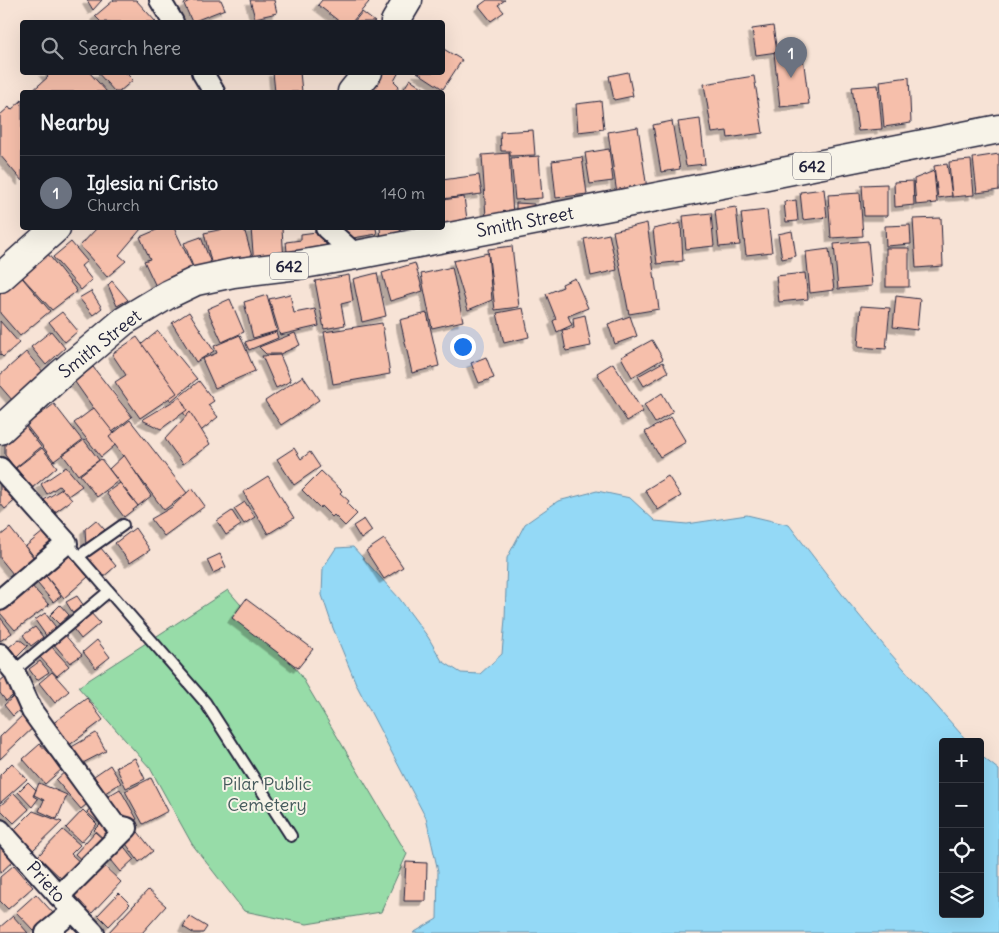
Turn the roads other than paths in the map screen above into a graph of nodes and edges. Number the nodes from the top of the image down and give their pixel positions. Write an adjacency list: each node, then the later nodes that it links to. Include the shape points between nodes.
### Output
1 (160, 0): 3 (street)
2 (408, 0): 4 (main road)
3 (173, 20)
4 (396, 20)
5 (204, 75): 7 (street)
6 (366, 75): 8 (main road)
7 (213, 90)
8 (354, 90)
9 (999, 129): 12 (main road, Smith Street / 642)
10 (54, 230): 13 (main road)
11 (330, 230): 12 (street)
12 (356, 255): 14 (main road, Smith Street / 642, via 234,273 187,285 124,321)
13 (0, 278)
14 (0, 430)
15 (0, 468): 17 (street)
16 (123, 525): 17 (lane)
17 (73, 550): 18 (lane); 19 (street)
18 (108, 592): 21 (lane); 23 (lane, via 205,702)
19 (0, 600)
20 (0, 654): 21 (street)
21 (14, 671): 24 (street, via 32,711 65,758 115,825 127,828)
22 (0, 830): 24 (street, Prieto)
23 (291, 836)
24 (59, 896): 25 (street, Prieto)
25 (73, 911): 26 (street); 27 (street, Prieto)
26 (46, 933)
27 (94, 933)

